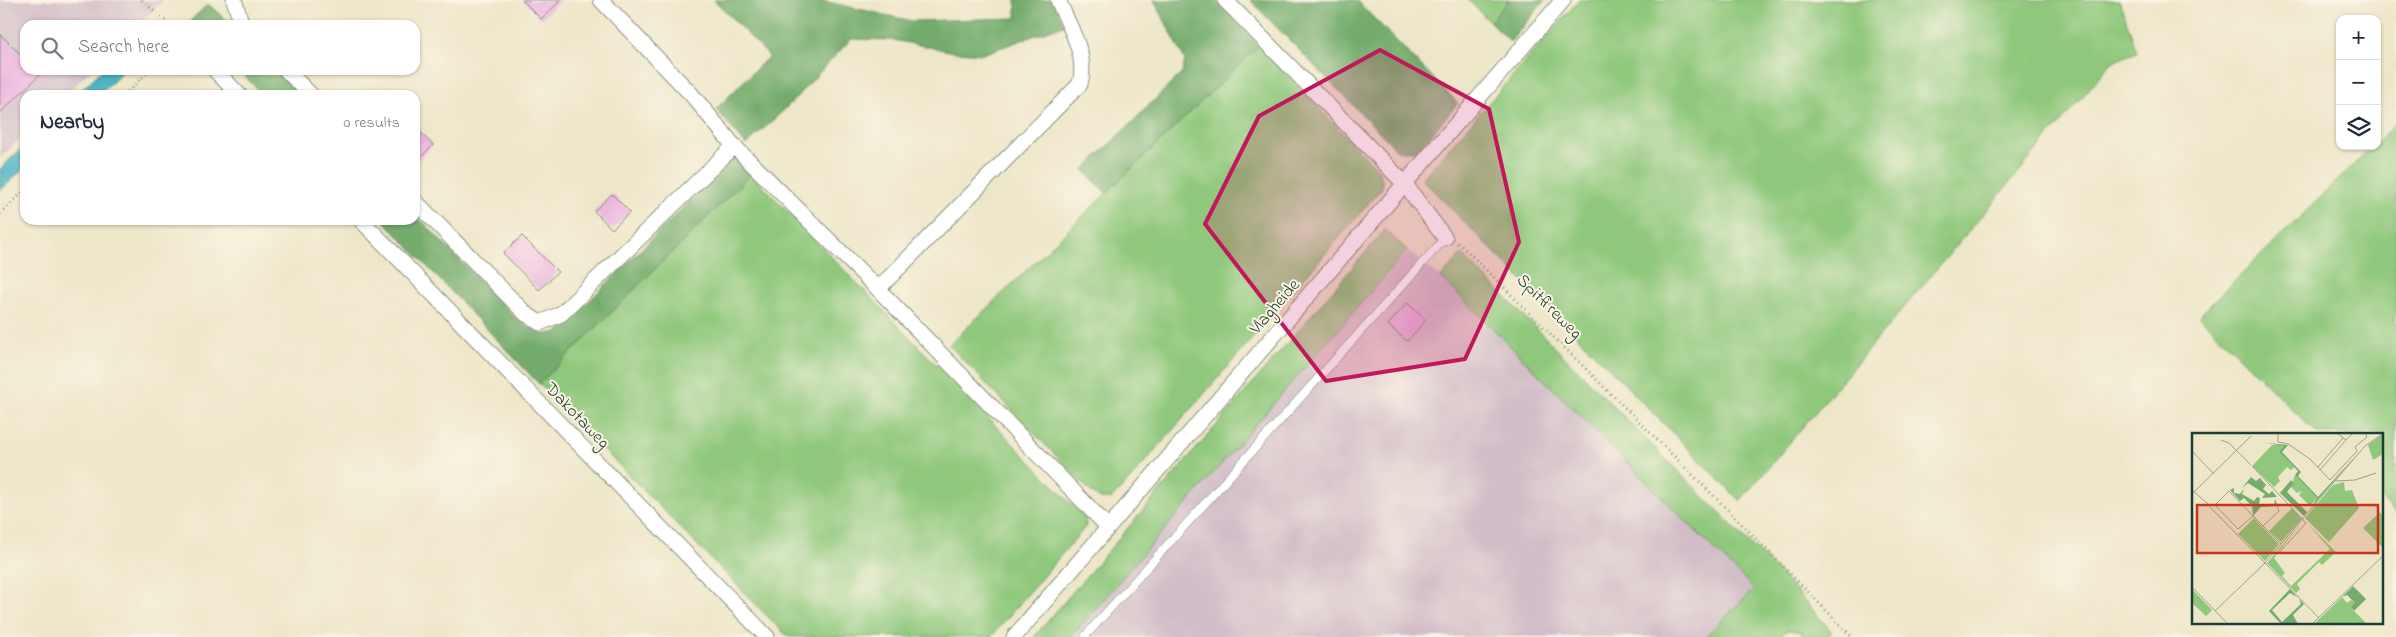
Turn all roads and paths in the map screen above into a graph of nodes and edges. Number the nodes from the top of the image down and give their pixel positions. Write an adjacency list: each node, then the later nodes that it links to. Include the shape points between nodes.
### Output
1 (142, 0): 7 (path)
2 (234, 0): 8 (street)
3 (601, 0): 15 (street, via 692,95)
4 (1058, 0): 22 (street, via 1080,50 1083,72 1080,84)
5 (1225, 0): 16 (street)
6 (1563, 0): 16 (street, Vlagheide)
7 (164, 20)
8 (240, 20)
9 (145, 75): 12 (path)
10 (220, 75): 13 (street)
11 (291, 75): 14 (street)
12 (129, 90)
13 (234, 90)
14 (306, 90)
15 (734, 146): 18 (street, via 561,314 540,323 526,314); 22 (street)
16 (1404, 183): 21 (street); 23 (street, Vlagheide)
17 (20, 195): 19 (path)
18 (420, 206)
19 (0, 214)
20 (366, 225): 25 (street, Dakotaweg)
21 (1445, 238): 24 (lane); 27 (path, Spitfireweg, via 1461,245)
22 (878, 289): 23 (street)
23 (1108, 527): 26 (street, Vlagheide)
24 (1086, 635)
25 (768, 637)
26 (1014, 637)
27 (1852, 637)

